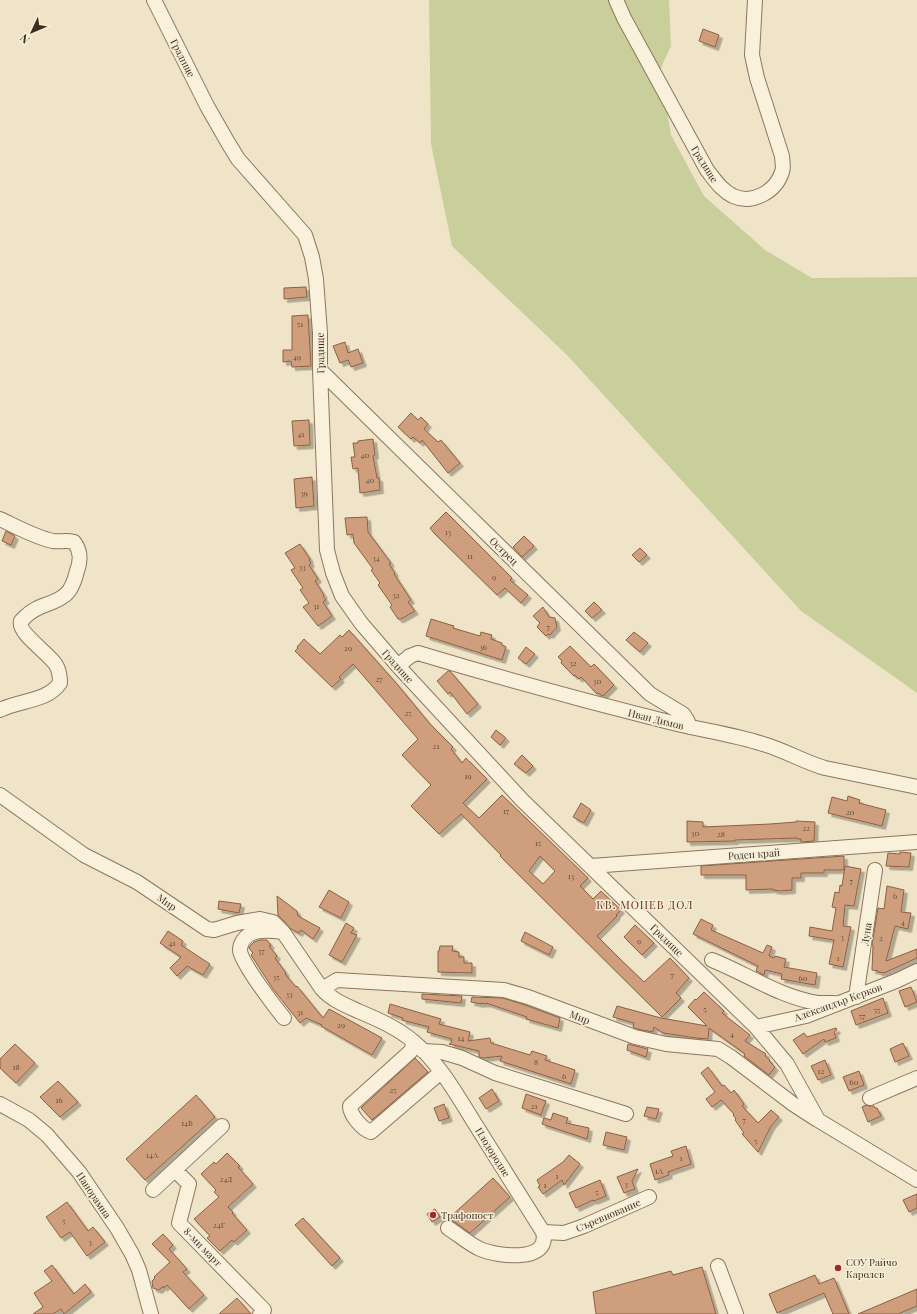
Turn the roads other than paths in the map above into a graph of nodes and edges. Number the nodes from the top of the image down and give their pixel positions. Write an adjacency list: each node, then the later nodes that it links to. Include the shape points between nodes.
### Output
1 (154, 0): 4 (street, Градище, via 207,106 238,159 305,235 316,279)
2 (616, 0): 3 (street, Градище, via 707,170 720,187 734,196 747,198 761,196 771,189 779,181 783,170 782,156 756,78 752,55)
3 (755, 0)
4 (320, 370): 6 (street, Градище, via 327,550 332,573 342,596 361,623); 8 (street, Острец, via 650,694 683,714)
5 (0, 519): 7 (street, via 42,538 74,542 80,553 80,564 66,595 39,606 22,620 23,632 57,665 60,683 56,690 49,694)
6 (398, 666): 8 (street, Иван Димов, via 418,653 553,692); 12 (street, Градище, via 522,800)
7 (0, 710)
8 (690, 727): 9 (street, Иван Димов, via 764,744 825,768)
9 (917, 787)
10 (0, 795): 14 (street, Мир, via 84,855 137,882 207,929 214,930 260,919 273,922)
11 (917, 842): 12 (street, Роден край)
12 (591, 866): 21 (street, Градище)
13 (875, 870): 18 (street, Луна)
14 (283, 932): 17 (street, Мир); 20 (street, via 252,933 242,941 240,951 249,970)
15 (712, 960): 19 (street, via 790,995 819,1003)
16 (917, 971): 18 (street, Александър Керков)
17 (322, 989): 22 (street, Мир, via 337,1001 378,1019); 28 (street, Мир, via 337,980 504,990 635,1037 666,1044 718,1049)
18 (856, 997): 19 (street, Александър Керков)
19 (842, 1002): 21 (street, Александър Керков, via 806,1016)
20 (284, 1018)
21 (756, 1027): 28 (street, Градище, via 787,1064)
22 (418, 1046): 23 (street, Мир); 23 (street, via 350,1106 350,1111 366,1131 371,1132); 27 (street)
23 (441, 1072): 35 (street, Плодородие)
24 (917, 1078): 25 (street)
25 (870, 1098)
26 (0, 1104): 37 (street, Панорамна, via 29,1120 47,1135 79,1172 132,1254)
27 (626, 1114)
28 (818, 1120): 31 (street, Градище)
29 (222, 1126): 30 (street)
30 (175, 1170): 32 (street); 38 (street, 8-ми март, via 189,1184 179,1223 264,1310)
31 (917, 1180)
32 (153, 1190)
33 (649, 1197): 35 (street, Съревнование, via 564,1233)
34 (448, 1228): 35 (street, via 481,1249 509,1256 526,1255 539,1249 543,1242)
35 (543, 1232)
36 (718, 1266): 39 (street)
37 (151, 1314)
38 (260, 1314)
39 (736, 1314)

